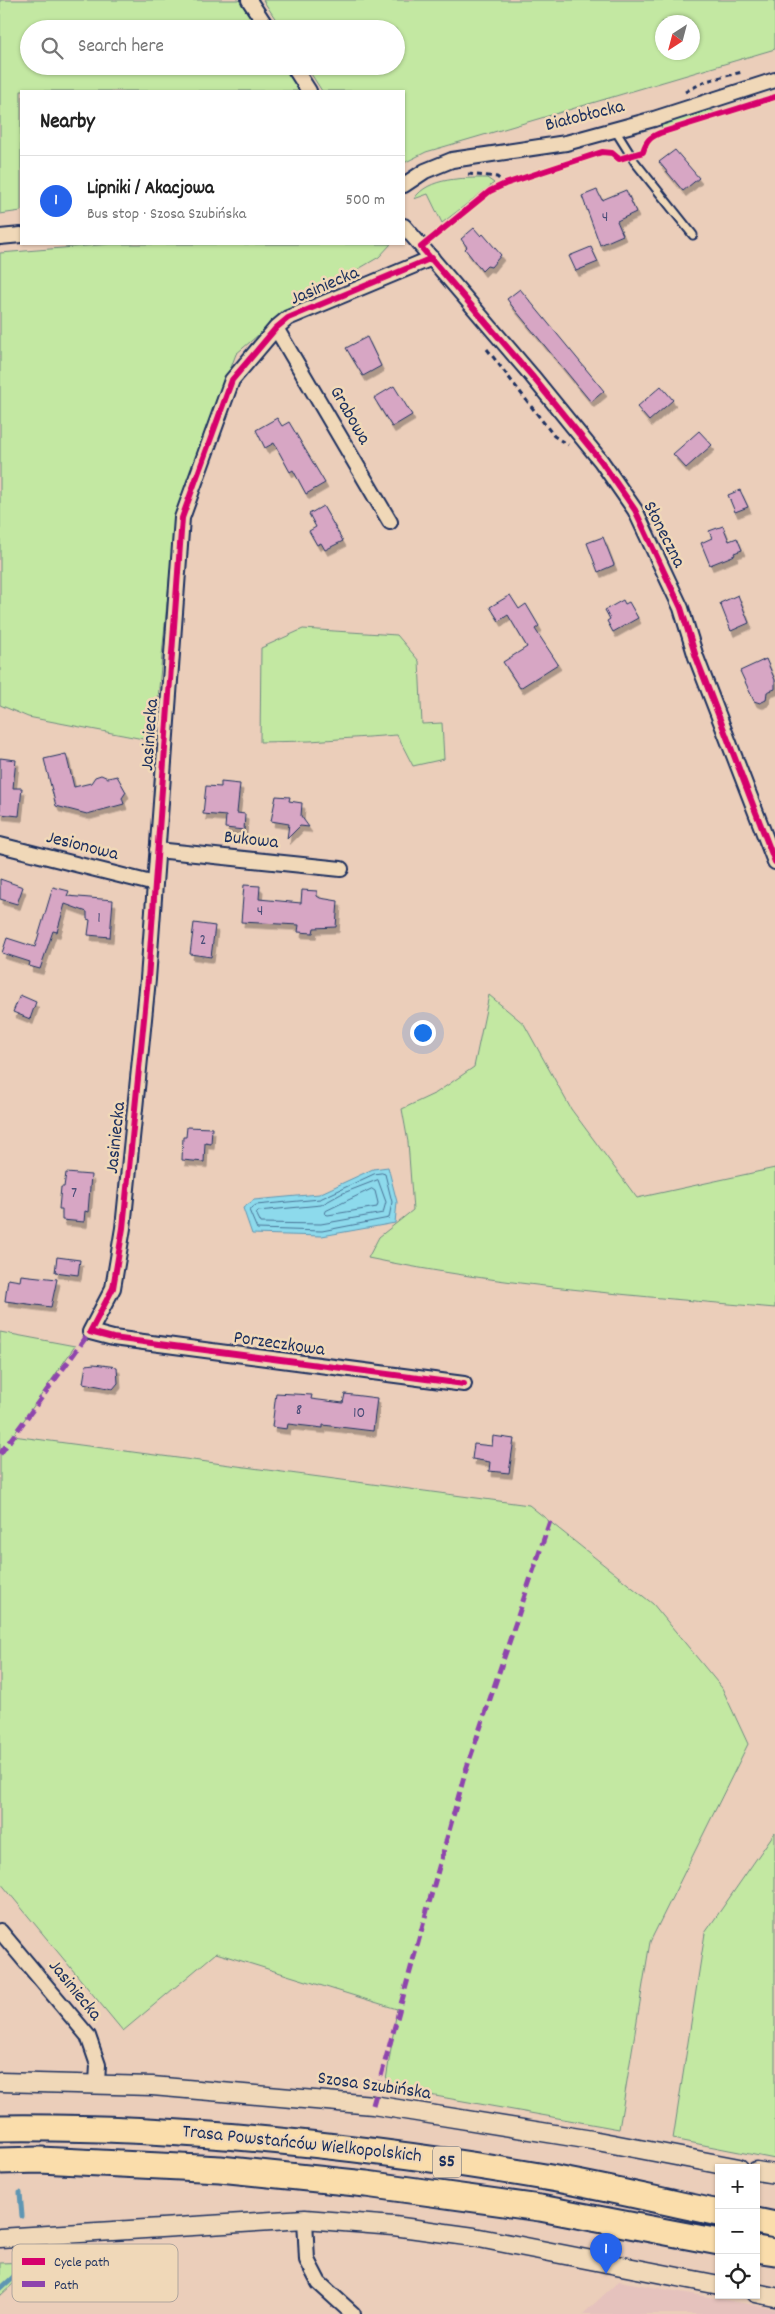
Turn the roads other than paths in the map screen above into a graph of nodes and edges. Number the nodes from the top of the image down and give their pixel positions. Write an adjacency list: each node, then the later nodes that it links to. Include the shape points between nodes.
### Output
1 (249, 0): 2 (street)
2 (262, 20)
3 (299, 75): 5 (street)
4 (775, 80): 6 (street, Białobłocka)
5 (308, 90)
6 (615, 130): 7 (street, Białobłocka, via 566,143 452,160); 10 (lane, via 635,162)
7 (405, 184)
8 (405, 227): 12 (street, Słoneczna)
9 (20, 235): 11 (street)
10 (693, 235)
11 (0, 237)
12 (432, 258): 13 (street, Jasiniecka, via 288,318); 17 (street, Słoneczna, via 595,453 635,510 681,608)
13 (276, 328): 14 (street, Grabowa); 16 (street, Jasiniecka, via 232,380 182,518)
14 (390, 522)
15 (0, 845): 19 (street, Jesionowa)
16 (157, 850): 18 (street, Bukowa); 19 (street, Jasiniecka)
17 (775, 862)
18 (340, 869)
19 (155, 884): 20 (street, Jasiniecka, via 123,1228 113,1288)
20 (90, 1332): 21 (street, Porzeczkowa, via 113,1338)
21 (464, 1384)
22 (0, 1931): 24 (street, Jasiniecka, via 88,2036 98,2065)
23 (0, 2082): 24 (street, Szosa Szubińska)
24 (97, 2083): 27 (street, Szosa Szubińska, via 230,2091 373,2105)
25 (0, 2128): 30 (highway, Trasa Powstańców Wielkopolskich / S5, via 172,2131 374,2150 546,2178)
26 (0, 2161): 35 (highway, Trasa Powstańców Wielkopolskich / S5, via 220,2169 366,2184 540,2208)
27 (718, 2164)
28 (760, 2172): 29 (street)
29 (775, 2174)
30 (715, 2212)
31 (305, 2219): 34 (street); 38 (street, via 474,2237); 41 (street, via 307,2260 311,2268 319,2283)
32 (760, 2222): 33 (highway)
33 (775, 2225)
34 (0, 2238)
35 (715, 2241)
36 (760, 2250): 37 (highway)
37 (775, 2252)
38 (715, 2284)
39 (760, 2294): 40 (street)
40 (775, 2297)
41 (353, 2314)

